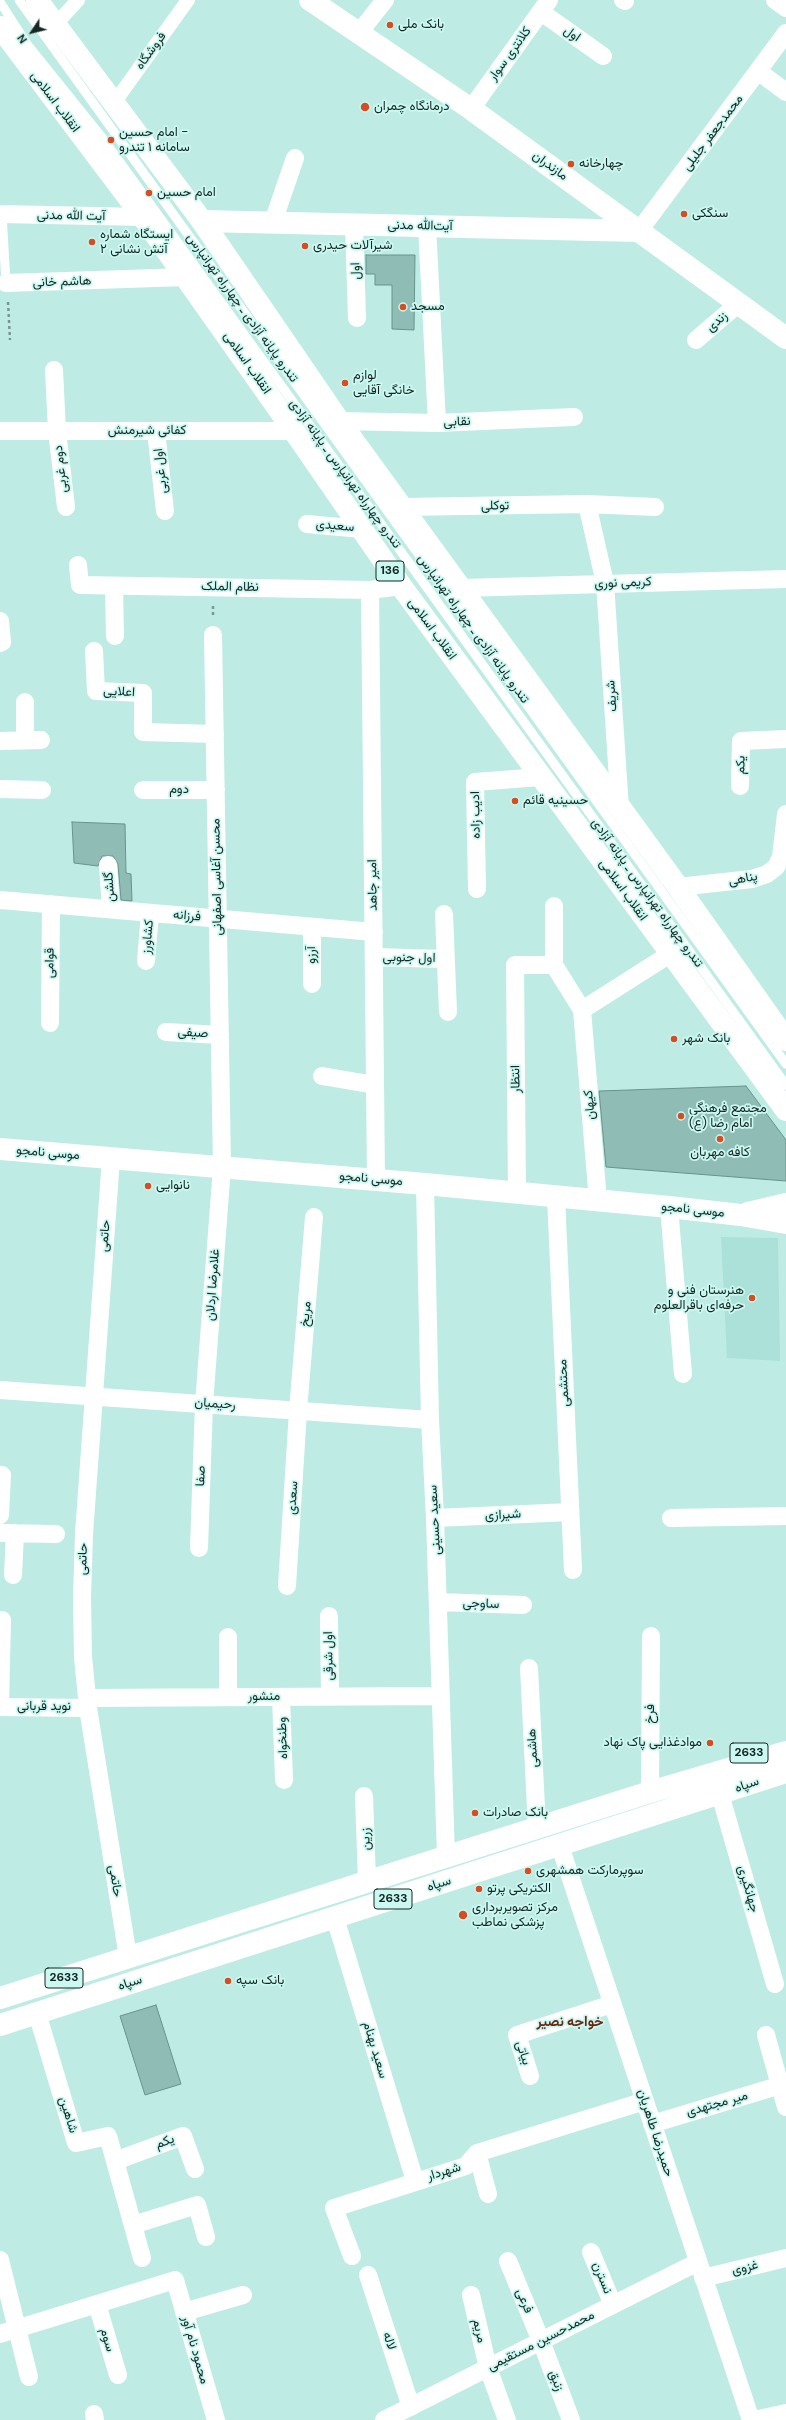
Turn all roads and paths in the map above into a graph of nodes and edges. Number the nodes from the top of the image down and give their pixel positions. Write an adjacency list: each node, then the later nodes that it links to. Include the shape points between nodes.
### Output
1 (19, 0): 99 (lane, تندرو پایانه آزادی ـ چهارراه تهرانپارس)
2 (37, 0): 11 (main road)
3 (78, 0): 11 (street)
4 (188, 0): 18 (street, فروشگاه)
5 (310, 0): 14 (main road, مازندران)
6 (384, 0): 14 (street)
7 (775, 0): 10 (street)
8 (0, 2): 102 (lane, تندرو چهارراه تهرانپارس ـ پایانه آزادی, via 27,44 110,149)
9 (545, 6): 15 (street, اول); 19 (street, کلانتری سوار)
10 (786, 8)
11 (55, 26): 18 (main road)
12 (0, 27): 22 (main road, انقلاب اسلامی / 136)
13 (786, 33): 16 (street, محمدجعفر جلیلی)
14 (358, 34): 19 (main road, مازندران)
15 (603, 56)
16 (759, 72): 17 (street); 27 (street, محمدجعفر جلیلی)
17 (786, 92)
18 (114, 103): 23 (main road)
19 (471, 109): 27 (main road, مازندران)
20 (295, 158): 24 (street)
21 (1, 214): 22 (street, آیت الله مدنی); 29 (lane)
22 (143, 217): 28 (main road, انقلاب اسلامی / 136)
23 (202, 221): 24 (main road, آیت‌الله مدنی); 37 (main road)
24 (273, 222): 25 (main road, آیت‌الله مدنی)
25 (354, 224): 26 (main road, آیت‌الله مدنی); 31 (street, اول)
26 (427, 226): 27 (main road, آیت‌الله مدنی); 38 (street)
27 (639, 231): 30 (main road, مازندران)
28 (186, 277): 29 (street, هاشم خانی); 42 (main road, انقلاب اسلامی / 136)
29 (6, 283): 33 (path)
30 (739, 304): 32 (main road, مازندران); 34 (street, زندی)
31 (357, 318)
32 (786, 338)
33 (10, 340)
34 (696, 340)
35 (54, 370): 40 (street, دوم غربی)
36 (574, 417): 38 (street, نقابی)
37 (339, 421): 38 (street, نقابی); 46 (main road)
38 (437, 423)
39 (0, 431): 40 (street, کفائی شیرمنش)
40 (57, 431): 41 (street, کفائی شیرمنش); 45 (street, دوم غربی)
41 (156, 431): 42 (street, کفائی شیرمنش); 47 (street, اول غربی)
42 (294, 431): 49 (main road, انقلاب اسلامی / 136)
43 (587, 504): 44 (street, توکلی); 46 (street, توکلی); 52 (street)
44 (654, 506)
45 (66, 507)
46 (402, 507): 56 (main road)
47 (165, 511)
48 (307, 524): 49 (street, سعیدی)
49 (362, 529): 54 (main road, انقلاب اسلامی / 136)
50 (78, 565): 53 (street, نظام الملک, via 80,585)
51 (786, 578): 52 (street, کریمی نوری)
52 (605, 583): 56 (street, کریمی نوری); 73 (street, شریف)
53 (114, 586): 55 (street, نظام الملک); 60 (street)
54 (401, 586): 57 (street, نظام الملک); 67 (main road, انقلاب اسلامی / 136)
55 (213, 587): 57 (street, نظام الملک); 59 (path)
56 (461, 588): 73 (main road)
57 (370, 590): 86 (street, امیر جاهد)
58 (0, 621): 61 (street)
59 (213, 635): 64 (street, محسن آغاسی اصفهانی)
60 (115, 636)
61 (0, 643)
62 (94, 651): 64 (street, اعلایی, via 96,691 143,694 142,732)
63 (25, 702): 66 (street, via 33,740)
64 (215, 734): 72 (street, محسن آغاسی اصفهانی)
65 (786, 739): 68 (street, یکم, via 741,741)
66 (0, 741)
67 (540, 777): 77 (street, ادیب زاده, via 475,782); 87 (main road, انقلاب اسلامی / 136)
68 (740, 786)
69 (0, 789): 70 (street)
70 (42, 790)
71 (143, 790): 72 (street, دوم)
72 (216, 790): 84 (street, محسن آغاسی اصفهانی)
73 (620, 809): 76 (main road)
74 (786, 814): 76 (street, پناهی, via 780,857 776,867 767,874 752,879)
75 (108, 865): 81 (street, گلشن)
76 (678, 887): 98 (main road)
77 (477, 889)
78 (0, 900): 79 (street, فرزانه)
79 (51, 904): 81 (street, فرزانه); 95 (street, قوامی)
80 (554, 906): 91 (street)
81 (111, 910): 82 (street, فرزانه)
82 (150, 913): 84 (street, فرزانه); 90 (street, کشاورز)
83 (444, 914): 89 (street, اول جنوبی)
84 (218, 919): 85 (street, فرزانه); 97 (street, محسن آغاسی اصفهانی)
85 (312, 927): 86 (street, فرزانه); 92 (street, آرزو)
86 (374, 932): 88 (street, امیر جاهد)
87 (670, 954): 93 (street); 103 (main road, انقلاب اسلامی / 136)
88 (374, 957): 89 (street, اول جنوبی); 101 (street, امیر جاهد)
89 (444, 958): 94 (street, اول جنوبی)
90 (146, 961)
91 (554, 965): 93 (street, کیهان); 109 (street, انتظار, via 515,965)
92 (312, 984)
93 (582, 1010): 111 (street, کیهان)
94 (448, 1012)
95 (50, 1023)
96 (166, 1032): 97 (street, صیفی)
97 (220, 1035): 106 (street, محسن آغاسی اصفهانی)
98 (786, 1040)
99 (786, 1064)
100 (322, 1076): 101 (street)
101 (375, 1085): 107 (street, امیر جاهد)
102 (786, 1085)
103 (786, 1110)
104 (0, 1149): 105 (main road, موسی نامجو)
105 (111, 1158): 106 (main road, موسی نامجو); 119 (street, حاتمی)
106 (222, 1167): 107 (main road, موسی نامجو); 120 (street, غلامرضا اردلان)
107 (376, 1180): 108 (main road, موسی نامجو)
108 (425, 1184): 109 (main road, موسی نامجو); 122 (street, سعید حسینی)
109 (517, 1192): 110 (main road, موسی نامجو)
110 (556, 1197): 111 (main road, موسی نامجو); 124 (street, محتشمی)
111 (598, 1201): 113 (main road, موسی نامجو)
112 (786, 1204): 114 (main road, موسی نامجو)
113 (669, 1207): 114 (main road, موسی نامجو); 117 (street)
114 (741, 1215): 116 (main road, موسی نامجو)
115 (314, 1217): 121 (street, مریخ)
116 (786, 1223)
117 (682, 1374)
118 (0, 1390): 119 (street, رحیمیان)
119 (94, 1395): 120 (street, رحیمیان); 146 (street, حاتمی, via 82,1597)
120 (204, 1404): 121 (street, رحیمیان); 131 (street, صفا)
121 (298, 1411): 122 (street, رحیمیان); 134 (street, سعدی)
122 (430, 1420): 127 (street, سعید حسینی)
123 (2, 1474): 125 (street)
124 (570, 1512): 127 (street, شیرازی); 132 (street, محتشمی)
125 (0, 1515)
126 (786, 1516): 128 (street)
127 (435, 1518): 135 (street, سعید حسینی)
128 (671, 1518)
129 (7, 1533): 130 (street); 133 (street)
130 (56, 1534)
131 (199, 1548)
132 (573, 1570)
133 (13, 1575)
134 (287, 1586)
135 (438, 1602): 136 (street, ساوجی); 143 (street, سعید حسینی)
136 (523, 1605)
137 (329, 1616): 142 (street, اول شرقی)
138 (2, 1620): 147 (street)
139 (651, 1636): 154 (street, فرخ)
140 (228, 1637): 144 (street)
141 (529, 1668): 157 (street, هاشمی)
142 (330, 1696): 143 (street, منشور); 145 (street, منشور)
143 (441, 1696): 159 (street, سعید حسینی)
144 (228, 1697): 145 (street, منشور); 146 (street, منشور)
145 (281, 1697): 152 (street, وطنخواه)
146 (87, 1703): 147 (street, نوید قربانی); 162 (street, حاتمی)
147 (0, 1707)
148 (786, 1737): 151 (main road, 2633, via 758,1748)
149 (786, 1752): 151 (main road, سپاه / 2633)
150 (786, 1772): 155 (main road, سپاه / 2633)
151 (714, 1774): 154 (main road, سپاه / 2633)
152 (284, 1780)
153 (786, 1784): 155 (main road, 2633)
154 (650, 1792): 157 (main road, سپاه / 2633)
155 (720, 1794): 158 (main road, سپاه / 2633); 163 (street, جهانگیری)
156 (364, 1796): 160 (street, زرین)
157 (537, 1828): 159 (main road, سپاه / 2633)
158 (560, 1846): 161 (main road, سپاه / 2633); 165 (street, حمیدرضا طاهریان)
159 (446, 1857): 160 (main road, سپاه / 2633)
160 (367, 1881): 162 (main road, سپاه / 2633)
161 (335, 1918): 166 (main road, سپاه / 2633); 177 (street, سعید بهنام)
162 (128, 1957): 164 (main road, سپاه / 2633)
163 (775, 1984)
164 (0, 1998)
165 (612, 2004): 169 (street, بیاتی, via 517,2035); 171 (street, حمیدرضا طاهریان)
166 (37, 2013): 167 (main road, سپاه / 2633); 175 (street, شاهین, via 76,2143 108,2136)
167 (0, 2025)
168 (766, 2035): 170 (street)
169 (530, 2076)
170 (781, 2085): 172 (street); 173 (street, میر مجتهدی)
171 (644, 2101): 173 (street, حمیدرضا طاهریان); 174 (street, شهردار)
172 (786, 2107)
173 (652, 2124): 187 (street, حمیدرضا طاهریان)
174 (477, 2153): 177 (street, شهردار, via 466,2166); 178 (street)
175 (115, 2161): 176 (street, یکم, via 183,2136); 179 (street, شاهین)
176 (195, 2169)
177 (415, 2182): 182 (street, شهردار, via 334,2208)
178 (488, 2194)
179 (133, 2225): 180 (street, via 197,2205); 183 (street, شاهین)
180 (206, 2237)
181 (591, 2252): 192 (street, نسترن)
182 (352, 2256)
183 (142, 2258)
184 (786, 2258): 187 (street, غزوی)
185 (0, 2260): 194 (street)
186 (508, 2261): 196 (street, فرعی)
187 (701, 2270): 192 (street, محمدحسین مستقیمی); 206 (street, حمیدرضا طاهریان)
188 (368, 2275): 200 (street, لاله)
189 (243, 2295): 193 (street)
190 (471, 2295): 197 (street, مریم)
191 (97, 2304): 193 (street, محمود نام آور, via 175,2280); 194 (street); 198 (street, سوم)
192 (613, 2305): 196 (street, محمدحسین مستقیمی)
193 (184, 2312): 202 (street, محمود نام آور)
194 (17, 2329): 195 (street); 199 (street)
195 (0, 2334)
196 (541, 2341): 197 (street, محمدحسین مستقیمی); 205 (street, زنبق)
197 (488, 2368): 200 (street, محمدحسین مستقیمی); 204 (street)
198 (118, 2375)
199 (29, 2377)
200 (406, 2413): 203 (street, محمدحسین مستقیمی)
201 (786, 2413): 207 (street)
202 (216, 2420)
203 (384, 2420)
204 (507, 2420)
205 (570, 2420)
206 (751, 2420)
207 (754, 2420)

